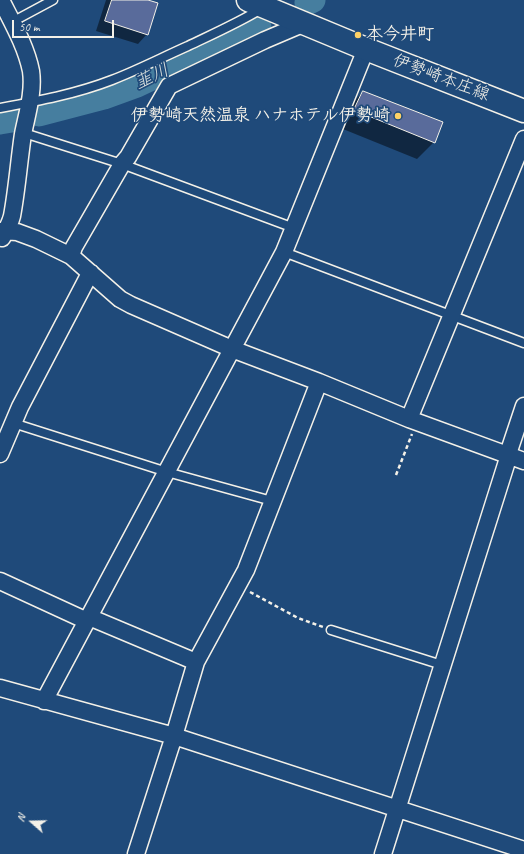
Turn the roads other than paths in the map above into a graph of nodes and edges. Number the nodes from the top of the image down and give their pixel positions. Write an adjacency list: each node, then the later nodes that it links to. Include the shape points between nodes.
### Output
1 (1, 0): 4 (street)
2 (53, 0): 4 (lane)
3 (263, 2): 5 (main road, 伊勢崎本庄線); 7 (lane, via 247,17 112,80)
4 (12, 22): 7 (street, via 31,71)
5 (305, 23): 6 (main road, 伊勢崎本庄線); 12 (street, via 169,86)
6 (366, 49): 9 (main road, 伊勢崎本庄線); 13 (street)
7 (30, 103): 8 (lane); 10 (street)
8 (0, 108)
9 (524, 111)
10 (24, 133): 12 (lane); 14 (street, via 12,217)
11 (524, 138): 18 (street)
12 (122, 164): 13 (lane); 16 (street)
13 (294, 228): 15 (street)
14 (2, 234): 16 (street, via 17,232)
15 (284, 252): 18 (lane); 20 (street)
16 (71, 256): 17 (street)
17 (91, 273): 20 (street, via 120,299 131,305); 23 (street, via 20,407)
18 (451, 315): 19 (lane); 24 (street)
19 (524, 344)
20 (232, 349): 21 (street); 27 (street)
21 (319, 382): 24 (street); 28 (street)
22 (524, 406): 26 (street, via 510,448)
23 (6, 421): 25 (street); 27 (lane)
24 (413, 421): 26 (street)
25 (0, 454)
26 (517, 458): 33 (street)
27 (167, 472): 28 (lane); 30 (street)
28 (272, 501): 32 (street, via 246,570)
29 (0, 581): 30 (street)
30 (88, 619): 32 (street); 35 (street)
31 (331, 630): 33 (lane)
32 (196, 662): 36 (street)
33 (442, 664): 37 (street)
34 (0, 688): 35 (street)
35 (44, 701): 36 (street)
36 (174, 736): 37 (street); 39 (street)
37 (397, 809): 38 (street); 40 (street)
38 (524, 850)
39 (136, 854)
40 (383, 854)

